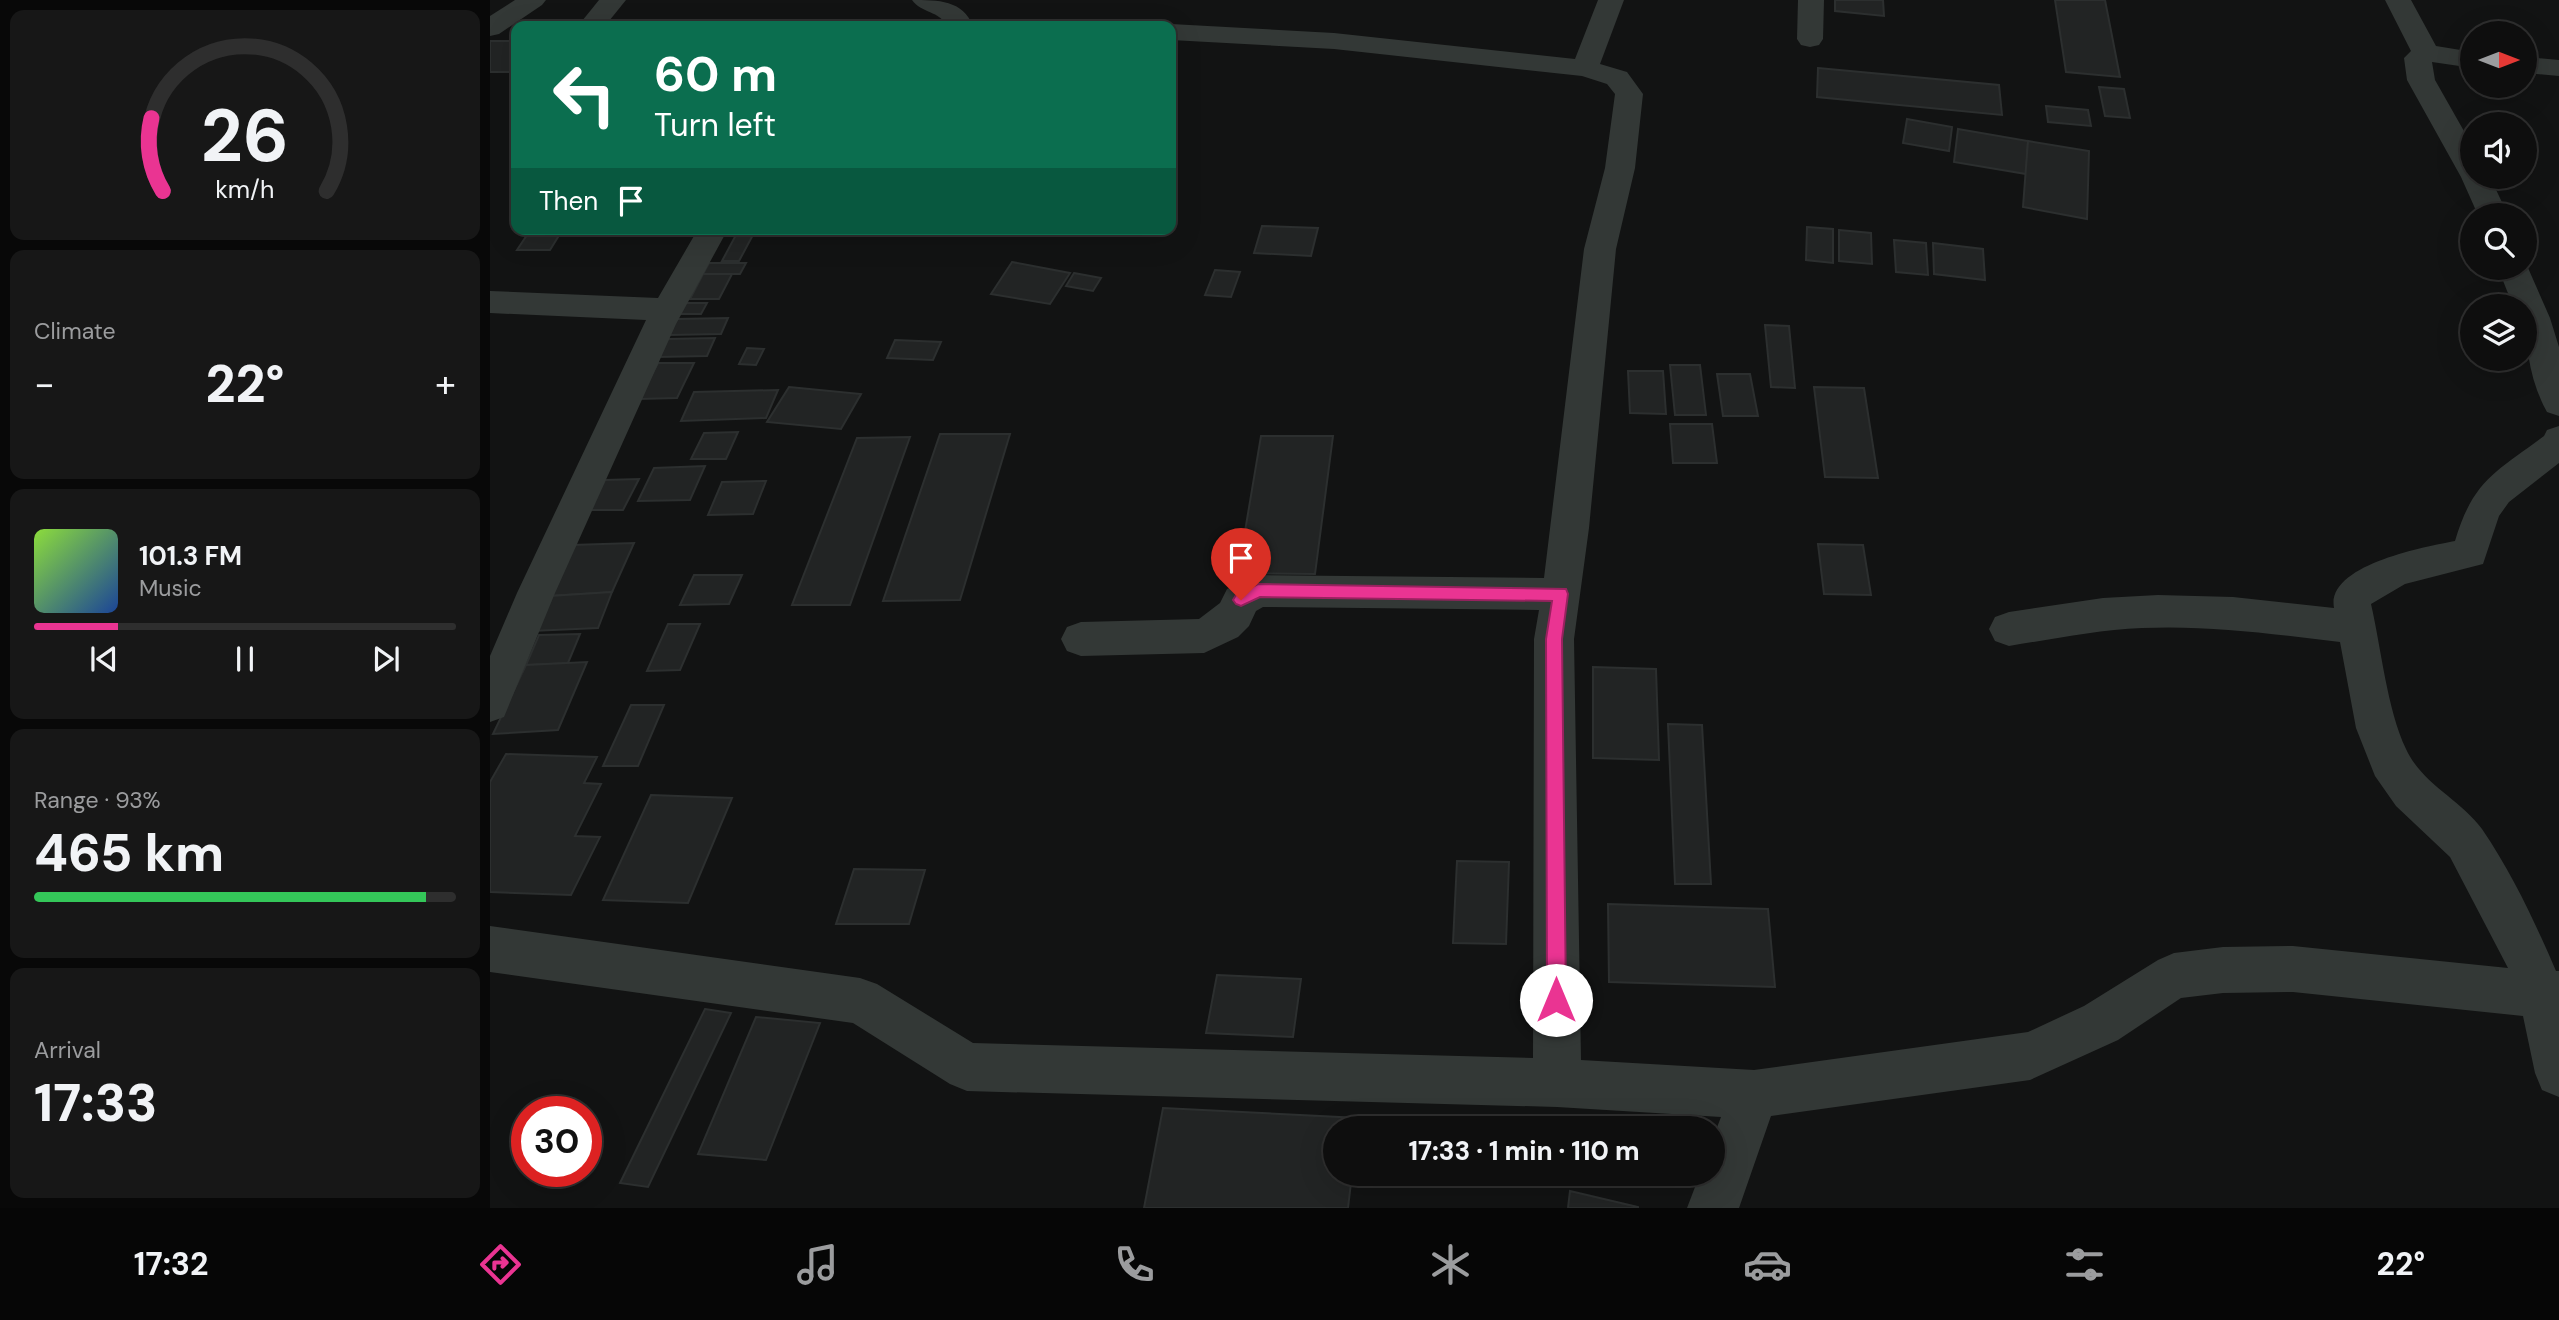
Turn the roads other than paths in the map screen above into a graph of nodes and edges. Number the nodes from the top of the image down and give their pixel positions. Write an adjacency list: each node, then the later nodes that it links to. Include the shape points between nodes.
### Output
1 (533, 0): 10 (street)
2 (613, 0): 7 (street)
3 (925, 0): 8 (street)
4 (1611, 0): 15 (street)
5 (1811, 0): 11 (street)
6 (2398, 0): 12 (street)
7 (595, 21)
8 (959, 21)
9 (1176, 23): 15 (street)
10 (490, 28)
11 (1810, 39)
12 (2426, 53): 13 (street); 17 (street, via 2418,58 2421,80)
13 (2460, 58)
14 (2538, 66): 16 (street)
15 (1585, 68): 24 (street, via 1617,78 1629,94 1620,168 1600,249)
16 (2559, 68)
17 (2460, 150)
18 (710, 235): 21 (street)
19 (2519, 280): 22 (street)
20 (490, 302): 21 (street)
21 (668, 310): 28 (street, via 536,593)
22 (2559, 403)
23 (2559, 440): 25 (street, via 2496,492 2482,511 2470,553 2398,570 2365,584 2351,598)
24 (1560, 594): 27 (street, via 1258,591 1241,600 1224,625 1204,636); 32 (street, via 1554,639)
25 (2356, 626): 26 (street, via 2158,611); 30 (street, via 2377,728 2390,762 2411,792 2465,842)
26 (2009, 629)
27 (1081, 639)
28 (490, 704)
29 (490, 948): 32 (street, via 860,1001 967,1067)
30 (2551, 993): 31 (street); 33 (street, via 2293,969 2174,976 2101,1023 2030,1056)
31 (2559, 1073)
32 (1557, 1083): 33 (street)
33 (1754, 1094): 34 (street)
34 (1713, 1208)

